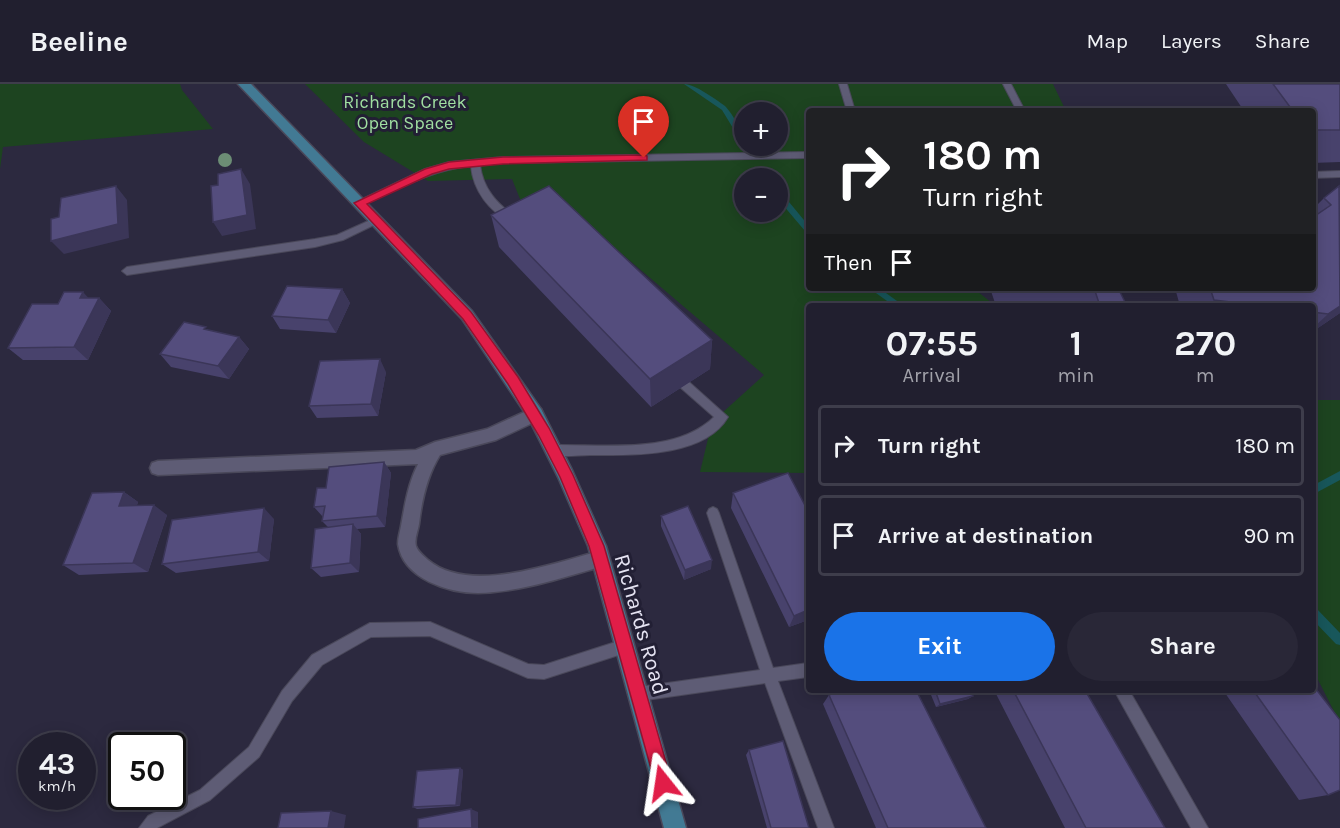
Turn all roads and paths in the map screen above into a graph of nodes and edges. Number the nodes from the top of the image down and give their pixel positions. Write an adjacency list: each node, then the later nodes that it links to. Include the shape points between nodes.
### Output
1 (244, 84): 10 (main road, Richards Road)
2 (843, 84): 4 (lane)
3 (1007, 84): 5 (lane)
4 (850, 108)
5 (1019, 108)
6 (806, 155): 7 (lane)
7 (475, 164): 10 (lane, via 428,171); 12 (lane, via 480,188 497,209)
8 (1340, 174): 9 (lane)
9 (1316, 175)
10 (359, 203): 11 (main road, Richards Road)
11 (375, 221): 13 (lane, via 339,238 315,243); 15 (main road, Richards Road, via 467,315)
12 (524, 226)
13 (127, 271)
14 (685, 385): 17 (lane, via 722,417 710,430 691,440 651,447)
15 (535, 414): 16 (street, via 490,435); 17 (main road, Richards Road)
16 (435, 449): 18 (street, via 417,457); 20 (street, via 413,498 407,541 420,567 436,579 488,584)
17 (553, 450): 20 (main road, Richards Road)
18 (158, 468)
19 (713, 513): 23 (lane)
20 (600, 559): 21 (main road, Richards Road)
21 (625, 646): 25 (main road, Richards Road); 26 (lane, via 544,672 528,671 430,629 370,630 317,660 287,696 255,752 205,795 153,821)
22 (806, 670): 23 (lane)
23 (769, 676): 25 (lane); 28 (lane)
24 (1123, 693): 29 (lane)
25 (639, 694): 27 (main road, Richards Road)
26 (147, 828)
27 (675, 828)
28 (826, 828)
29 (1200, 828)

